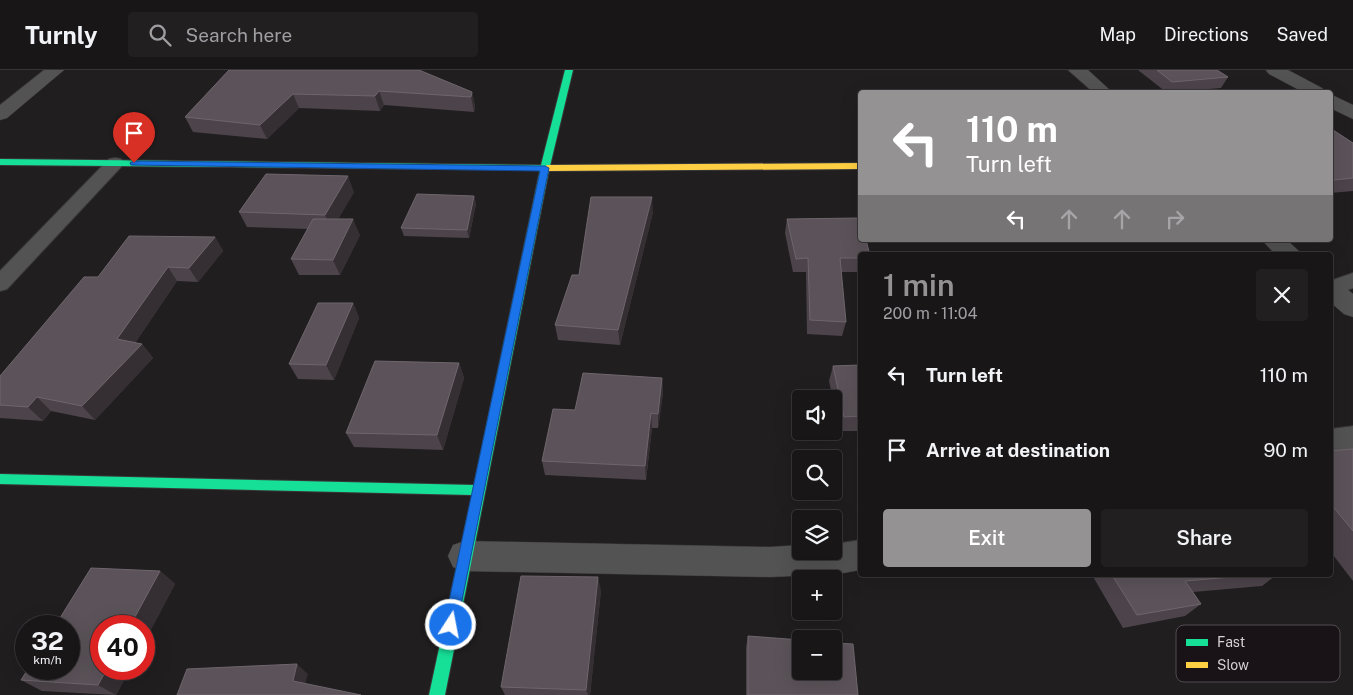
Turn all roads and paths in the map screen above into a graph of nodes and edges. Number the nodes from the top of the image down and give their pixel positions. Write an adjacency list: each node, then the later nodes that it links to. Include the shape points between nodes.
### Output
1 (54, 70): 9 (street)
2 (569, 70): 13 (street)
3 (1077, 70): 5 (street)
4 (1275, 70): 6 (street)
5 (1101, 90)
6 (1312, 90)
7 (1333, 102): 8 (street)
8 (1353, 112)
9 (0, 114)
10 (0, 162): 11 (street)
11 (115, 163): 13 (street); 17 (lane)
12 (858, 166): 13 (street)
13 (545, 168): 24 (street)
14 (1275, 242): 15 (street)
15 (1287, 252)
16 (1353, 280): 18 (lane)
17 (0, 284)
18 (1333, 288)
19 (1333, 291): 20 (street)
20 (1353, 308)
21 (1353, 438): 22 (street)
22 (1333, 440)
23 (0, 479): 24 (street)
24 (478, 490): 25 (street)
25 (466, 556): 26 (street, via 770,562); 27 (street)
26 (858, 556)
27 (437, 695)

